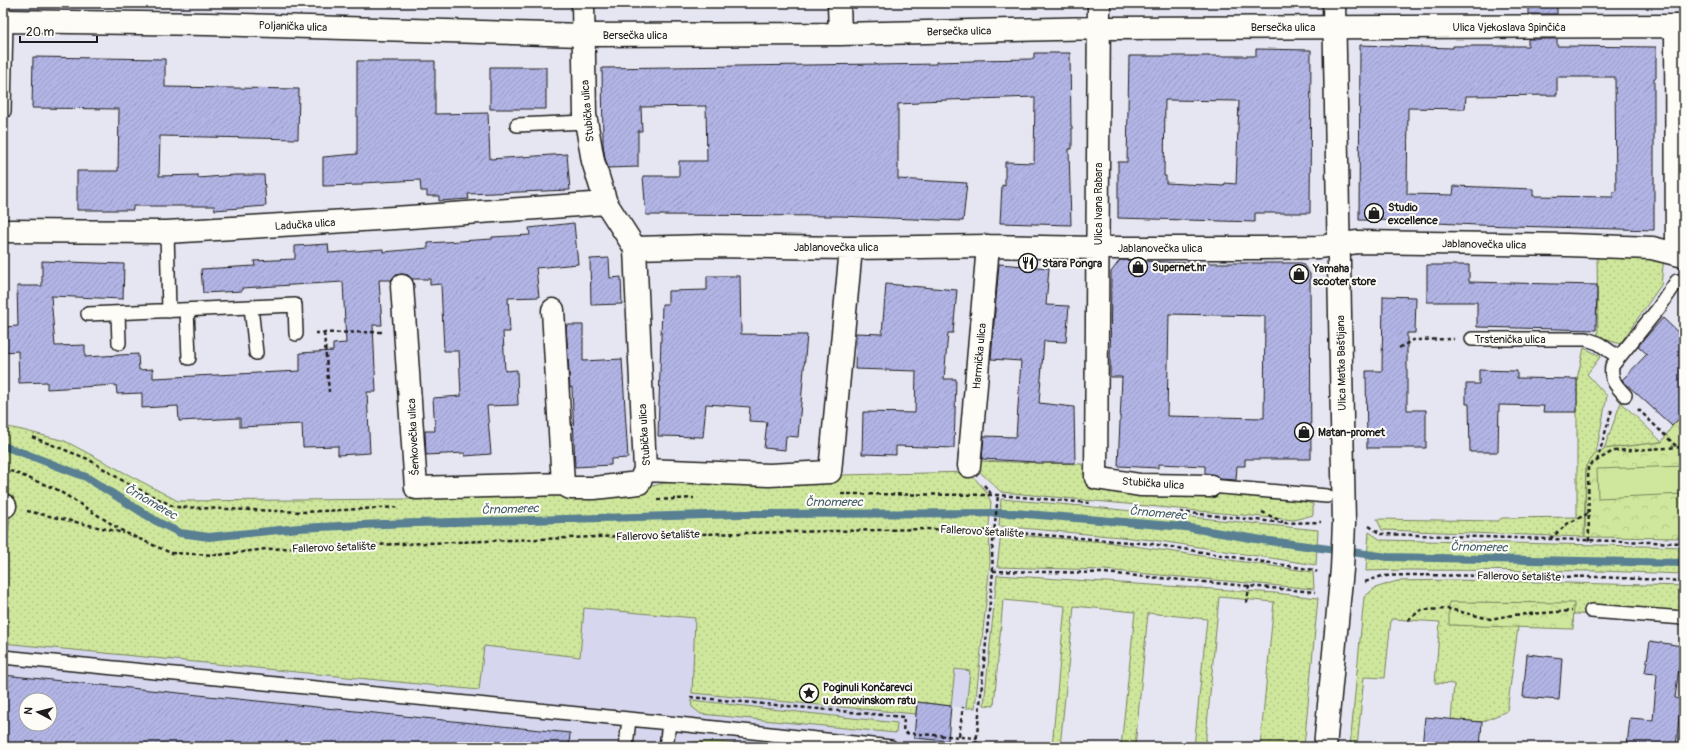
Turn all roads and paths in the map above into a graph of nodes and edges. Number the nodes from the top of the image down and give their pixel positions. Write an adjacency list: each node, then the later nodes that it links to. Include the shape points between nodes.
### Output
1 (583, 3): 10 (street, Stubička ulica)
2 (839, 3): 9 (street)
3 (1099, 3): 8 (street, Ulica Ivana Rabara)
4 (1334, 3): 7 (street, Ulica Matka Baštijana)
5 (4, 21): 10 (street, Poljanička ulica); 11 (lane)
6 (1680, 26): 7 (street, Ulica Vjekoslava Spinčića); 22 (street)
7 (1335, 27): 8 (street, Bersečka ulica); 17 (street, Ulica Matka Baštijana)
8 (1099, 28): 9 (street, Bersečka ulica); 21 (street, Ulica Ivana Rabara)
9 (840, 34): 10 (street, Bersečka ulica)
10 (583, 35): 12 (street, Stubička ulica)
11 (3, 111)
12 (586, 122): 13 (lane); 14 (street, Stubička ulica, via 593,161)
13 (517, 125)
14 (606, 203): 16 (street, Ladučka ulica); 19 (street, Stubička ulica)
15 (3, 231): 16 (street, Ladučka ulica)
16 (166, 232): 28 (lane)
17 (1339, 244): 21 (street, Jablanovečka ulica, via 1318,247); 22 (street, Jablanovečka ulica, via 1358,242 1567,245 1652,248); 62 (street, Ulica Matka Baštijana)
18 (988, 246): 20 (street, Jablanovečka ulica); 21 (street, Jablanovečka ulica); 46 (street, Harmička ulica)
19 (635, 248): 20 (street, Jablanovečka ulica); 48 (street, Stubička ulica)
20 (851, 248): 48 (street, Stubička ulica, via 830,472 769,475)
21 (1098, 248): 49 (street, Ulica Ivana Rabara)
22 (1680, 255)
23 (1677, 281): 38 (lane, via 1658,309)
24 (402, 286): 31 (street, Šenkovečka ulica)
25 (251, 307): 26 (lane); 33 (lane, via 295,306); 37 (lane)
26 (187, 310): 28 (lane); 39 (lane)
27 (553, 310): 50 (street)
28 (168, 311): 29 (lane)
29 (118, 313): 30 (lane); 35 (lane)
30 (88, 314)
31 (406, 332): 32 (path); 50 (street, Šenkovečka ulica, via 416,488)
32 (324, 333): 33 (path); 41 (path)
33 (296, 334)
34 (1472, 339): 36 (path, Trstenička ulica, via 1413,340); 38 (lane, Trstenička ulica, via 1586,339 1598,343)
35 (119, 343)
36 (1399, 348)
37 (256, 353)
38 (1618, 357): 40 (lane, via 1612,366 1611,374)
39 (189, 358)
40 (1621, 391): 44 (path); 45 (path)
41 (329, 392)
42 (32, 437): 59 (path, via 88,459 128,484 175,507 303,512)
43 (1684, 447): 44 (path)
44 (1677, 448): 45 (path, via 1613,451)
45 (1597, 461): 61 (path, via 1588,466)
46 (969, 466)
47 (3, 468): 64 (path, Fallerovo šetalište, via 56,489)
48 (645, 470): 50 (street, Šenkovečka ulica, via 639,483 586,488 570,488)
49 (1096, 478): 51 (street, Stubička ulica, via 1140,485)
50 (564, 484)
51 (1210, 486): 53 (lane)
52 (840, 494): 54 (path)
53 (1327, 496)
54 (997, 497): 57 (path); 63 (path)
55 (695, 498): 56 (path)
56 (655, 500)
57 (1091, 503)
58 (4, 505): 64 (path)
59 (402, 507)
60 (1177, 511): 62 (path, via 1285,523)
61 (1589, 513): 65 (path, via 1567,524); 66 (path)
62 (1344, 525): 65 (path, via 1381,534); 91 (street, Ulica Matka Baštijana)
63 (995, 530): 64 (path, Fallerovo šetalište, via 926,528 654,535 266,549 219,555 171,553); 68 (path); 69 (path, Fallerovo šetalište, via 1152,544 1289,565 1314,570)
64 (126, 533)
65 (1549, 539): 66 (path)
66 (1589, 541): 67 (path)
67 (1684, 543)
68 (993, 571): 72 (path, via 1104,573); 85 (path)
69 (1319, 574)
70 (1684, 581): 71 (path, Fallerovo šetalište, via 1598,577 1407,575 1382,576)
71 (1360, 583)
72 (1249, 586): 73 (path); 74 (path)
73 (1316, 592)
74 (1247, 604)
75 (1591, 611): 76 (lane); 77 (path, via 1574,610 1490,619 1449,609 1421,610)
76 (1684, 618)
77 (1408, 620)
78 (3, 657): 81 (lane)
79 (690, 697): 83 (path, via 904,717)
80 (963, 707): 84 (path)
81 (629, 719): 82 (lane); 89 (lane)
82 (669, 723): 87 (lane); 90 (lane)
83 (902, 733): 84 (path); 86 (path)
84 (959, 736): 85 (path)
85 (977, 738): 88 (path)
86 (897, 744): 87 (lane)
87 (860, 745)
88 (976, 745)
89 (626, 747)
90 (666, 747)
91 (1325, 747)

